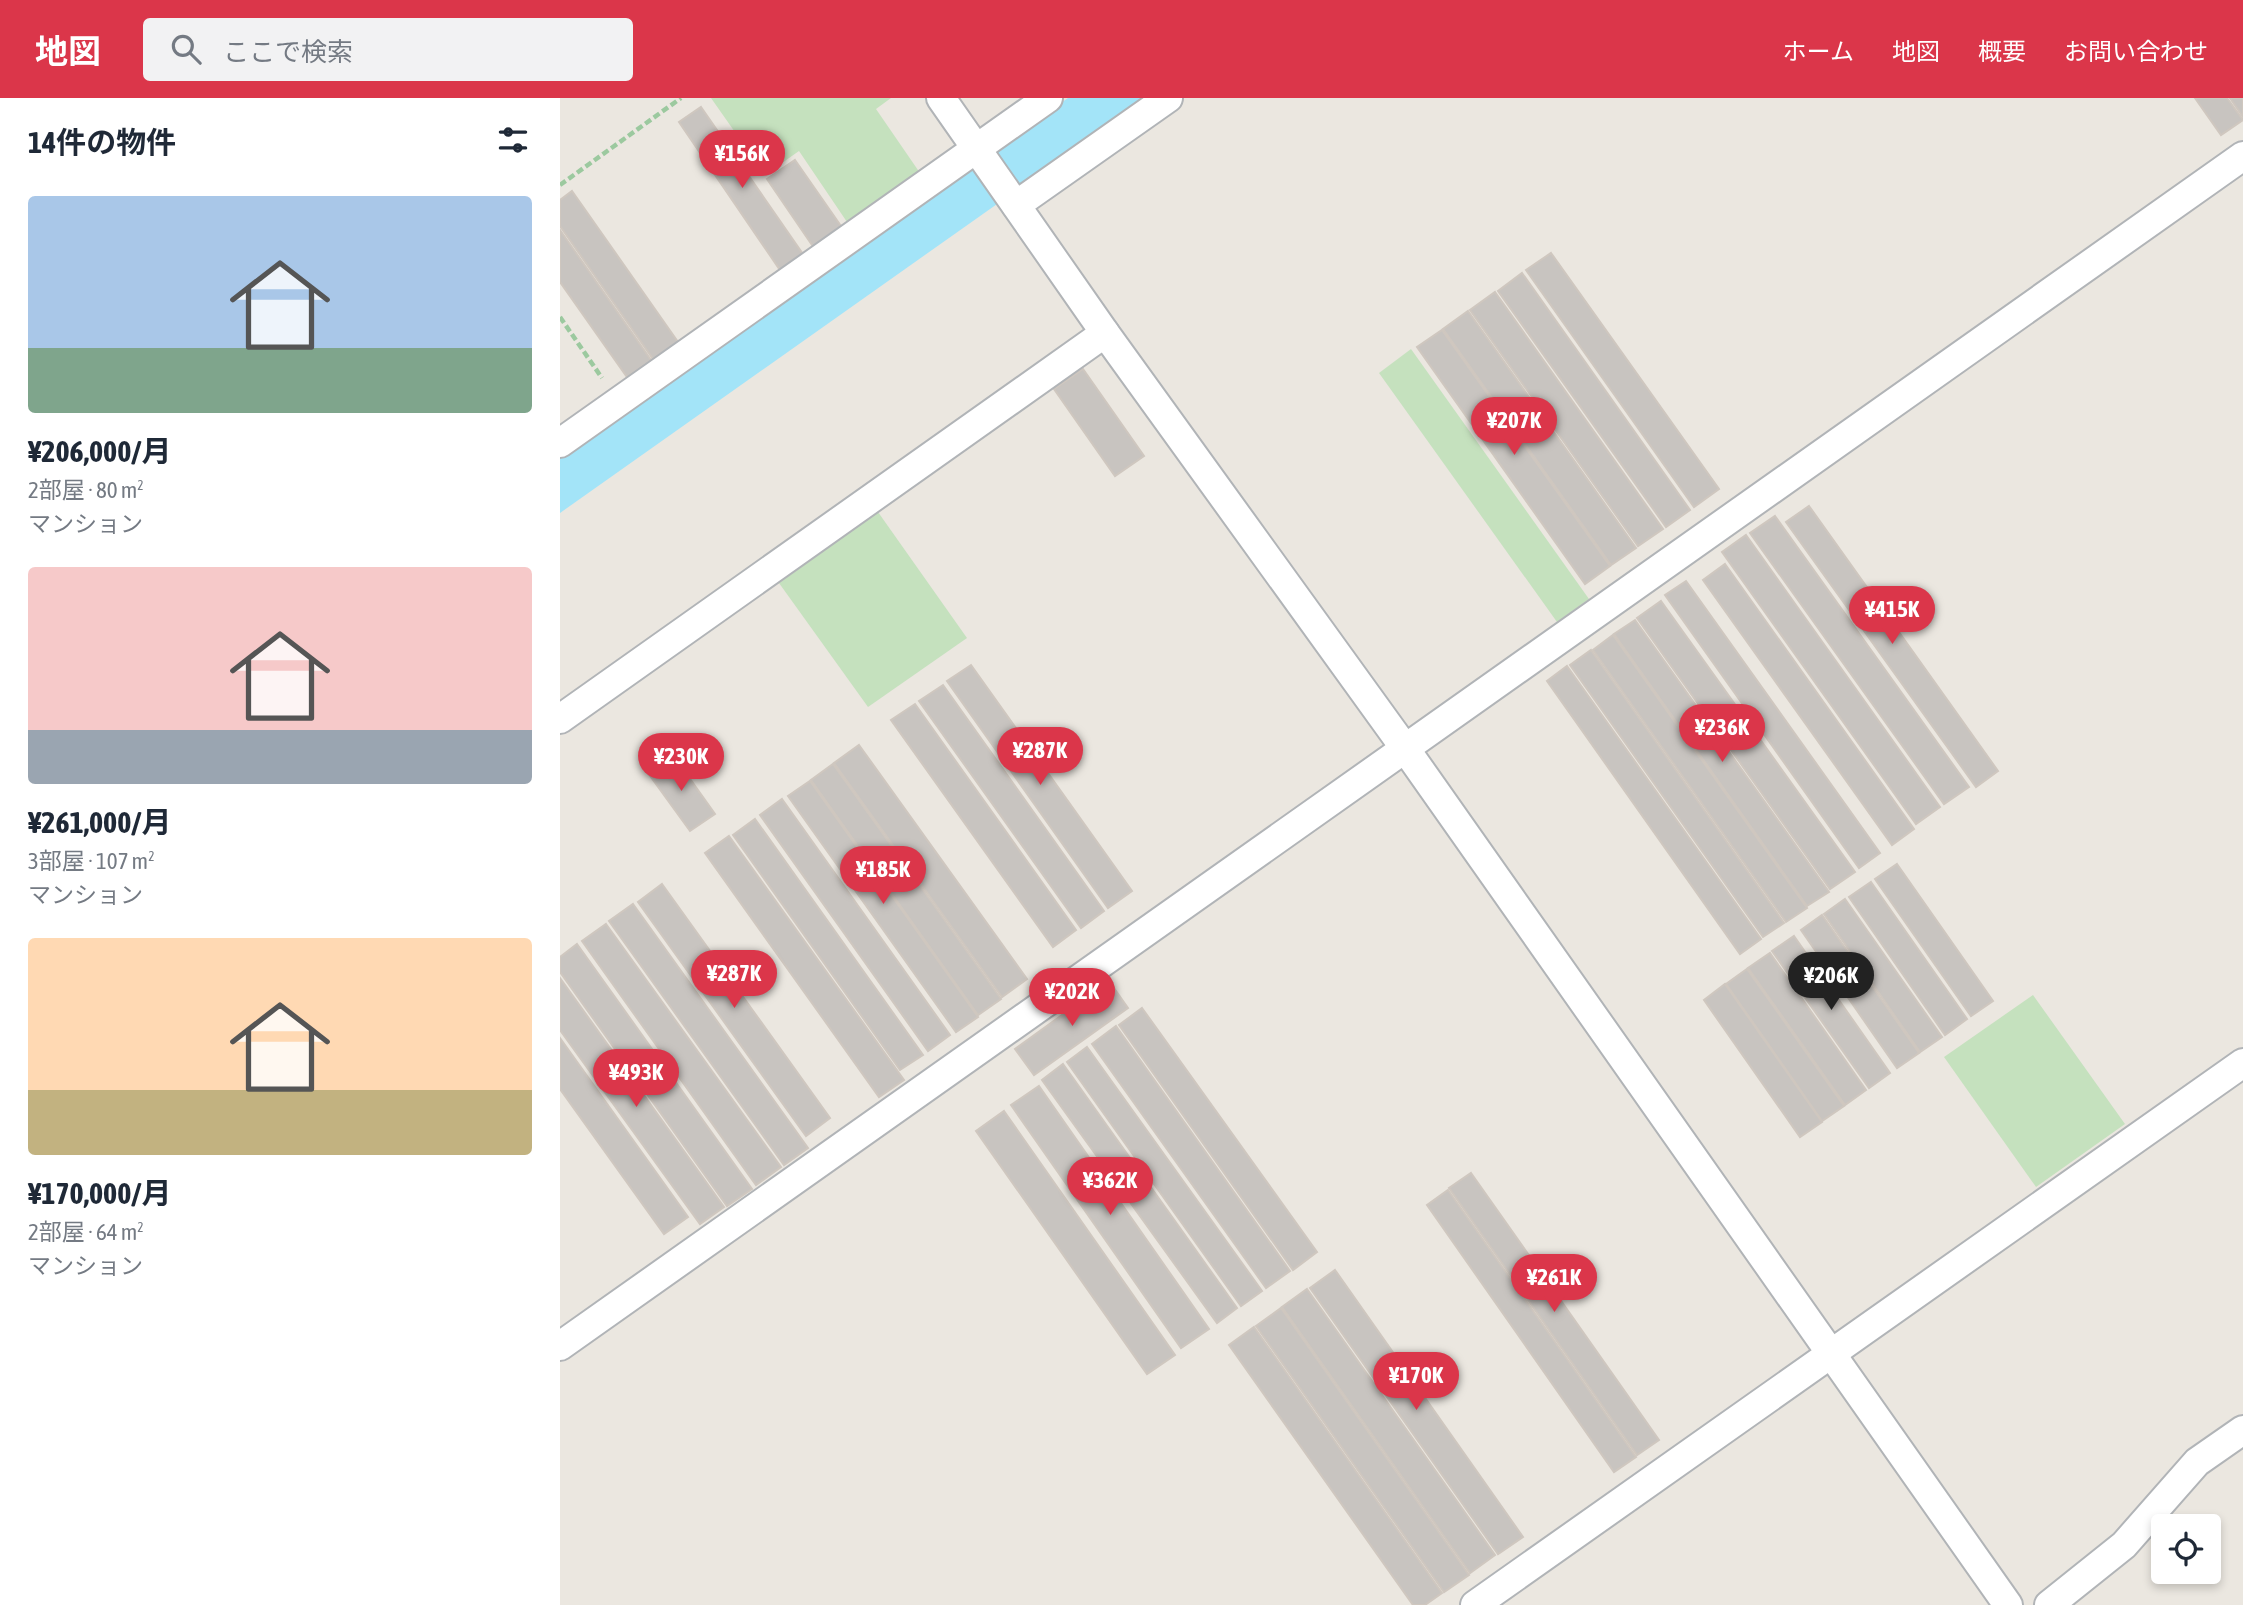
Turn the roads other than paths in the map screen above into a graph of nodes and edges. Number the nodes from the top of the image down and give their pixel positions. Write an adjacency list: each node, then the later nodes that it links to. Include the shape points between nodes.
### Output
1 (941, 98): 4 (street)
2 (1048, 98): 4 (street)
3 (1168, 98): 6 (street)
4 (976, 149): 6 (street); 8 (street)
5 (2243, 156): 10 (street)
6 (1016, 205): 7 (street)
7 (1105, 333): 9 (street); 10 (street)
8 (560, 443)
9 (560, 719)
10 (1404, 747): 12 (street); 13 (street)
11 (2243, 1063): 13 (street)
12 (560, 1346)
13 (1831, 1353): 15 (street); 16 (street)
14 (2243, 1430): 17 (street, via 2197,1462 2124,1545)
15 (1475, 1605)
16 (2008, 1605)
17 (2049, 1605)

